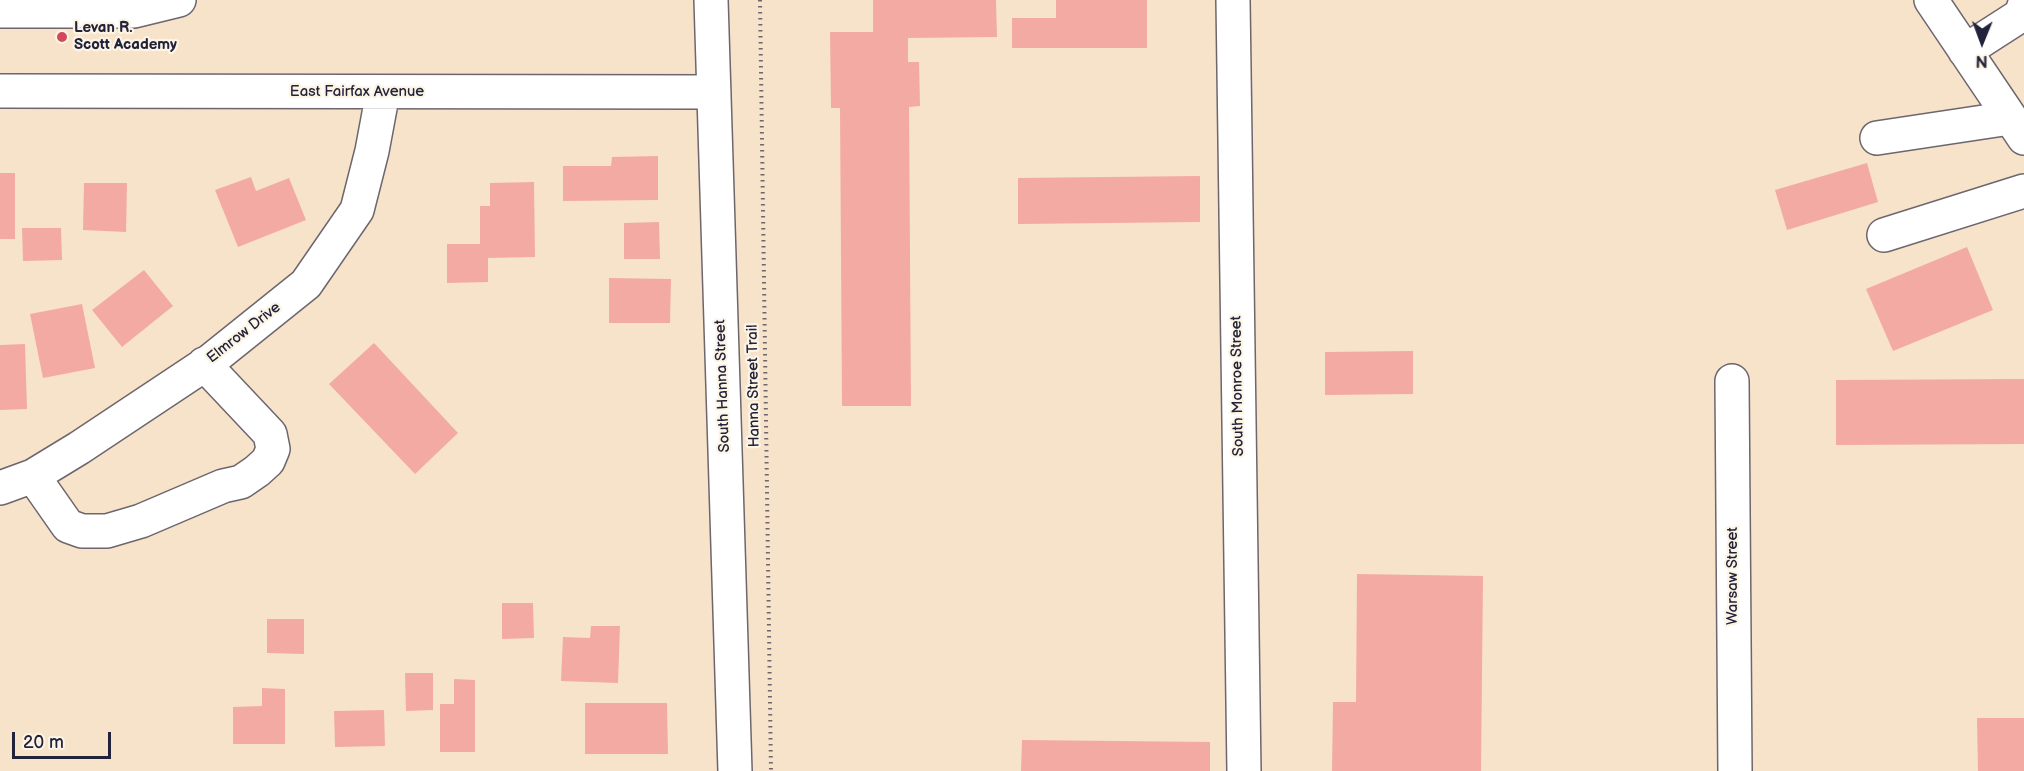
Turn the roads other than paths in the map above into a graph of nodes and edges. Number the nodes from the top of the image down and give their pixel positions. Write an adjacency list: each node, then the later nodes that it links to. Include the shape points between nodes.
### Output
1 (179, 0): 6 (street, via 134,12)
2 (711, 0): 10 (street, South Hanna Street)
3 (1233, 0): 20 (street, South Monroe Street)
4 (1931, 0): 7 (street)
5 (2024, 6): 7 (street, via 2021,15)
6 (0, 11)
7 (1965, 51): 11 (street)
8 (0, 92): 9 (street, East Fairfax Avenue)
9 (383, 92): 10 (street, East Fairfax Avenue); 15 (street, Elmrow Drive, via 357,210 306,285)
10 (714, 92): 19 (street, South Hanna Street)
11 (2017, 128): 12 (street)
12 (1877, 138)
13 (2024, 191): 14 (street)
14 (1884, 235)
15 (204, 364): 17 (street, Elmrow Drive); 17 (street, via 270,434 273,449 268,461 249,477 141,521 107,531 82,531 68,526)
16 (1732, 381): 21 (street, Warsaw Street)
17 (33, 476): 18 (street, Elmrow Drive)
18 (0, 488)
19 (735, 771)
20 (1244, 771)
21 (1735, 771)

